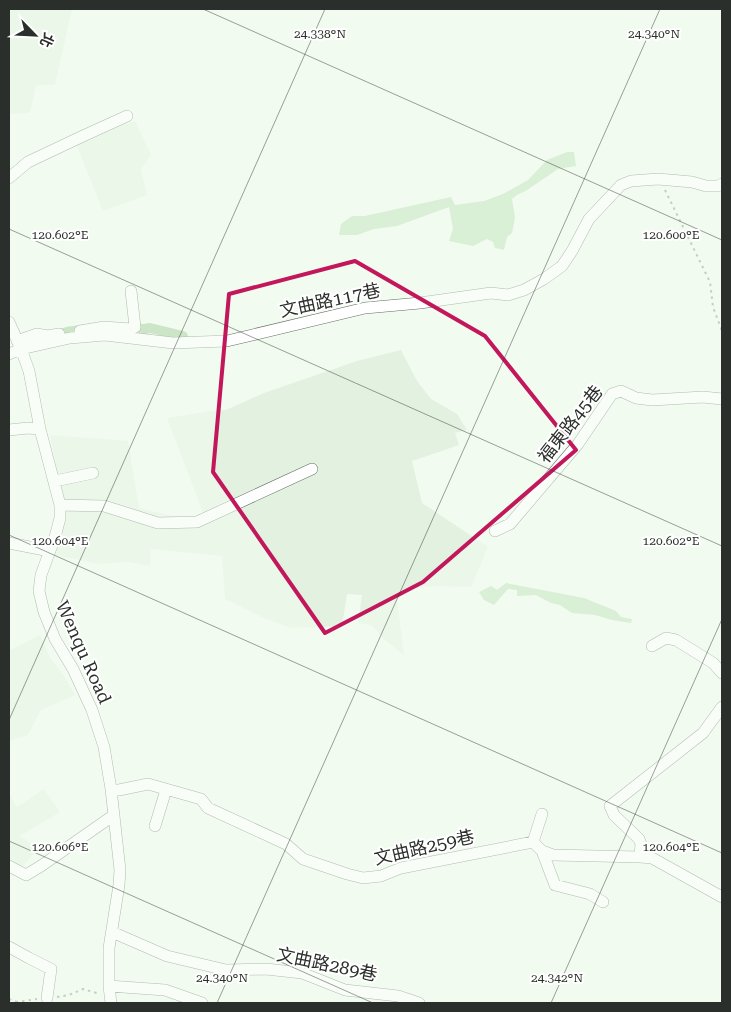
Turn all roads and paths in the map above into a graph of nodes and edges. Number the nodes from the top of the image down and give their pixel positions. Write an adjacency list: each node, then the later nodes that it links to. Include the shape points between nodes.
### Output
1 (127, 116): 2 (street, via 28,162)
2 (9, 178)
3 (658, 180): 4 (street, 文曲路117巷, via 706,186); 7 (path, via 710,282 713,307); 8 (street, 文曲路117巷, via 621,185 589,219 562,266 524,290 508,295 491,293 365,308 227,341 173,343 105,335)
4 (722, 184)
5 (131, 292): 8 (street, via 135,327 131,329 104,327 47,336 38,334)
6 (9, 322): 8 (street, Wenqu Road)
7 (722, 331)
8 (19, 345): 9 (street); 11 (street, Wenqu Road, via 29,371)
9 (9, 354)
10 (722, 399): 17 (street, 福東路45巷, via 652,400 636,398 621,391 612,394 578,444 510,524)
11 (40, 429): 12 (street); 15 (street, Wenqu Road)
12 (9, 430)
13 (312, 469): 16 (street, via 197,522 158,523 104,506)
14 (93, 473): 15 (street)
15 (55, 481): 16 (street, Wenqu Road)
16 (60, 505): 19 (street, Wenqu Road, via 60,518)
17 (495, 531)
18 (9, 543): 19 (street)
19 (50, 551): 23 (street, Wenqu Road, via 39,591 44,612 92,710 104,747)
20 (652, 646): 21 (street, via 666,638 676,640 713,663)
21 (722, 673)
22 (722, 707): 30 (street, via 703,733 610,806 614,815 639,839)
23 (111, 789): 24 (street, 文曲路259巷, via 148,784); 26 (street, Wenqu Road)
24 (166, 790): 27 (street); 28 (street, 文曲路259巷, via 201,799 208,808 286,844 303,859 363,878)
25 (542, 814): 28 (street)
26 (114, 815): 31 (street, via 26,875); 34 (street, Wenqu Road, via 120,870)
27 (156, 826)
28 (533, 842): 29 (street)
29 (542, 851): 30 (street, via 552,855); 33 (street, via 555,885 590,894)
30 (640, 857): 32 (street, via 652,858)
31 (9, 866)
32 (722, 897)
33 (603, 902)
34 (112, 932): 36 (street, Wenqu Road); 41 (street, 文曲路289巷, via 167,956 226,970 266,969 302,973 345,990 398,996)
35 (9, 947): 37 (street, via 51,969)
36 (110, 996): 37 (path, via 84,989); 40 (street, via 165,990)
37 (47, 998): 39 (path)
38 (9, 999): 39 (path)
39 (16, 1002)
40 (202, 1003)
41 (419, 1003)

